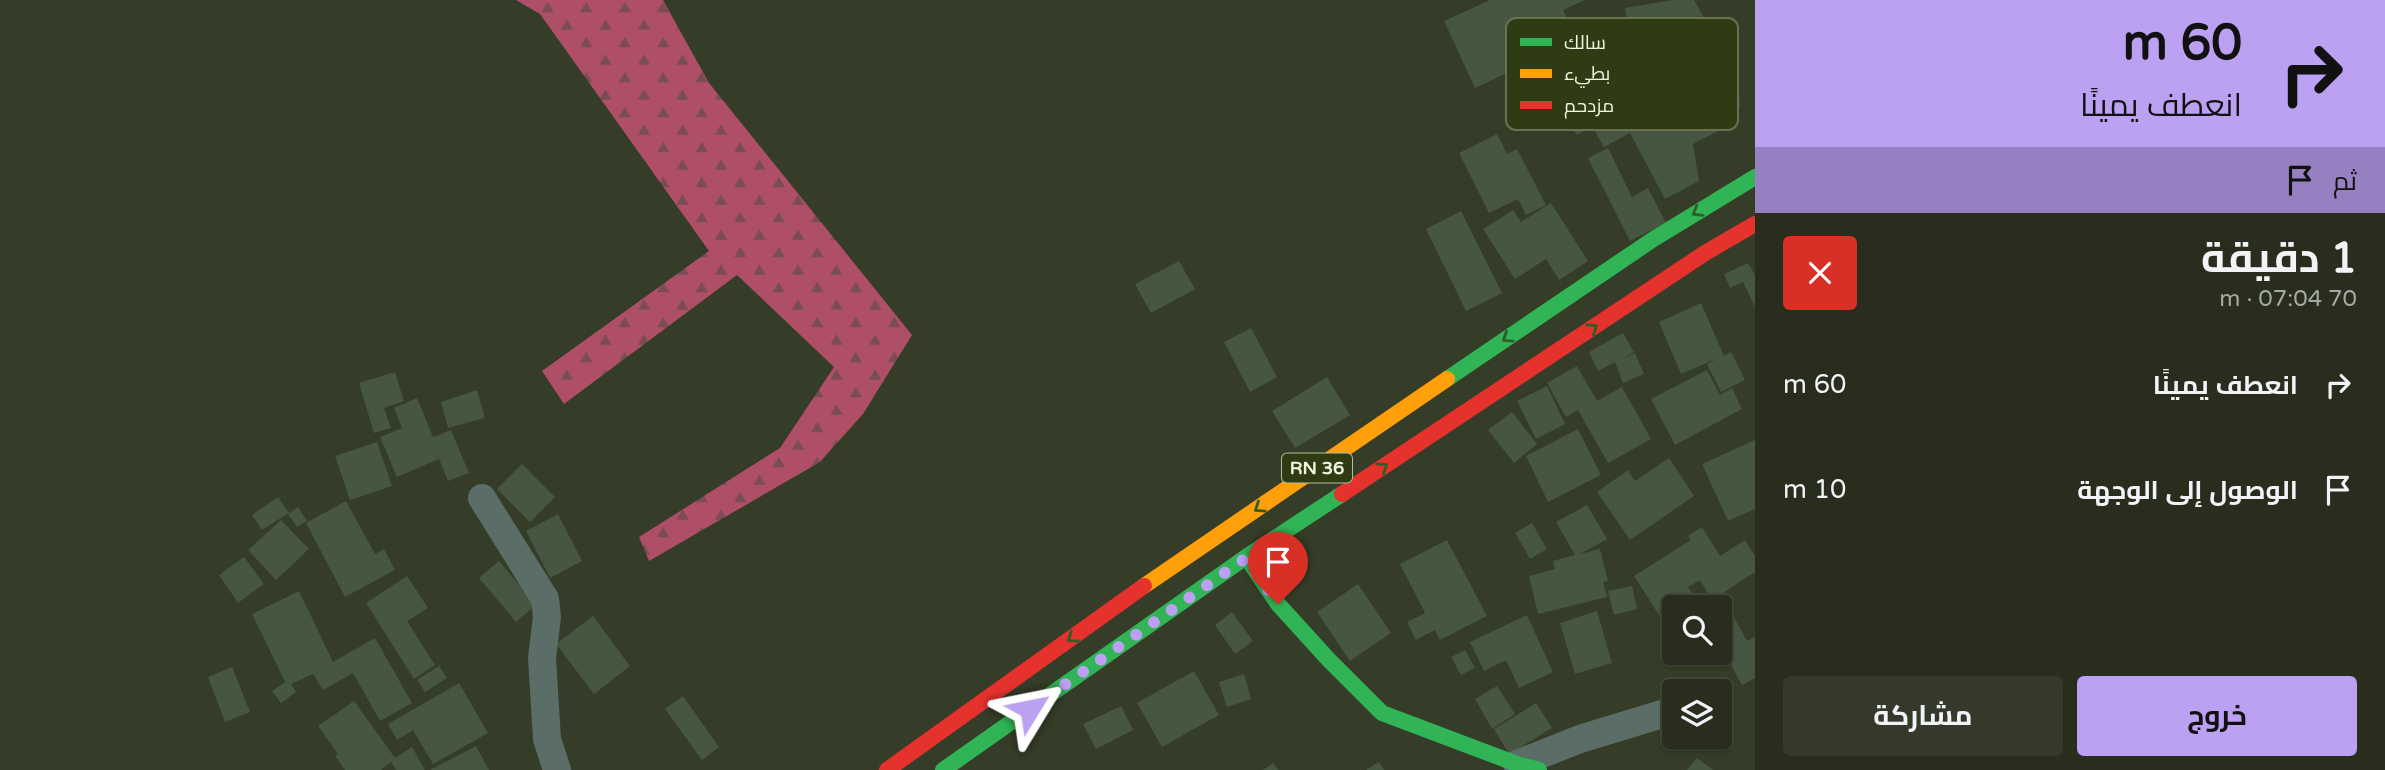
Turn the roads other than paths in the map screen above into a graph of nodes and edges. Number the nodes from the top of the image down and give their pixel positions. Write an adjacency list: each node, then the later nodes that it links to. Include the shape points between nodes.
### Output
1 (1755, 177): 8 (main road, RN 36, one-way to 8, via 1640,247 1159,575)
2 (1755, 224): 4 (main road, RN 36, one-way to 2)
3 (482, 498): 7 (street, via 545,599 542,658 547,739)
4 (1246, 558): 6 (main road, via 1278,604 1382,713); 9 (main road, RN 36)
5 (1662, 714): 6 (street, via 1580,739)
6 (1528, 767)
7 (557, 770)
8 (887, 770)
9 (943, 770)

